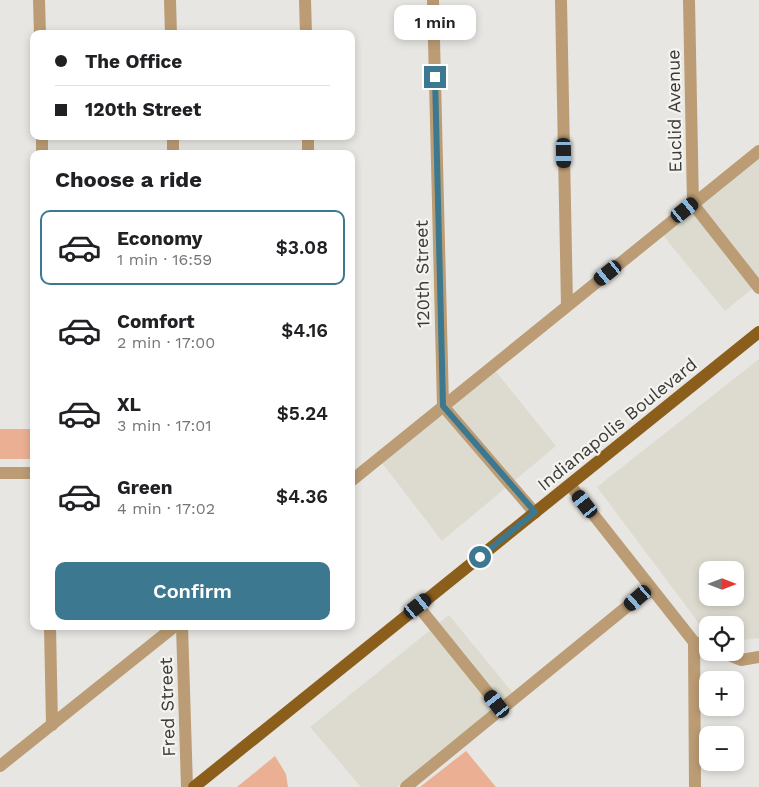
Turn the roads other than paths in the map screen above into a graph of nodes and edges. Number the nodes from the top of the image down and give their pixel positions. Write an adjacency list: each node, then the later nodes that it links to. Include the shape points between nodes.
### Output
1 (39, 0): 7 (street)
2 (170, 0): 8 (street)
3 (306, 0): 9 (street)
4 (433, 0): 15 (street, 120th Street)
5 (562, 0): 13 (street)
6 (689, 0): 11 (street, Euclid Avenue)
7 (40, 30)
8 (171, 30)
9 (306, 30)
10 (759, 151): 11 (street)
11 (693, 204): 12 (street); 13 (street)
12 (759, 288)
13 (567, 306): 15 (street)
14 (759, 332): 19 (main road, Indianapolis Boulevard)
15 (443, 406): 18 (street); 20 (street)
16 (0, 473): 17 (street)
17 (30, 473)
18 (355, 478)
19 (570, 484): 20 (main road, Indianapolis Boulevard); 21 (street)
20 (535, 512): 22 (main road, Indianapolis Boulevard)
21 (653, 591): 26 (street); 30 (street, via 640,596)
22 (418, 606): 30 (street); 34 (main road, Indianapolis Boulevard)
23 (50, 630): 31 (street)
24 (170, 630): 31 (street)
25 (182, 630): 33 (street, Fred Street)
26 (694, 642): 27 (street); 36 (street)
27 (699, 644)
28 (759, 657): 29 (street)
29 (744, 660)
30 (502, 710): 35 (street)
31 (52, 725): 32 (street)
32 (0, 766)
33 (187, 787)
34 (194, 787)
35 (406, 787)
36 (696, 787)

